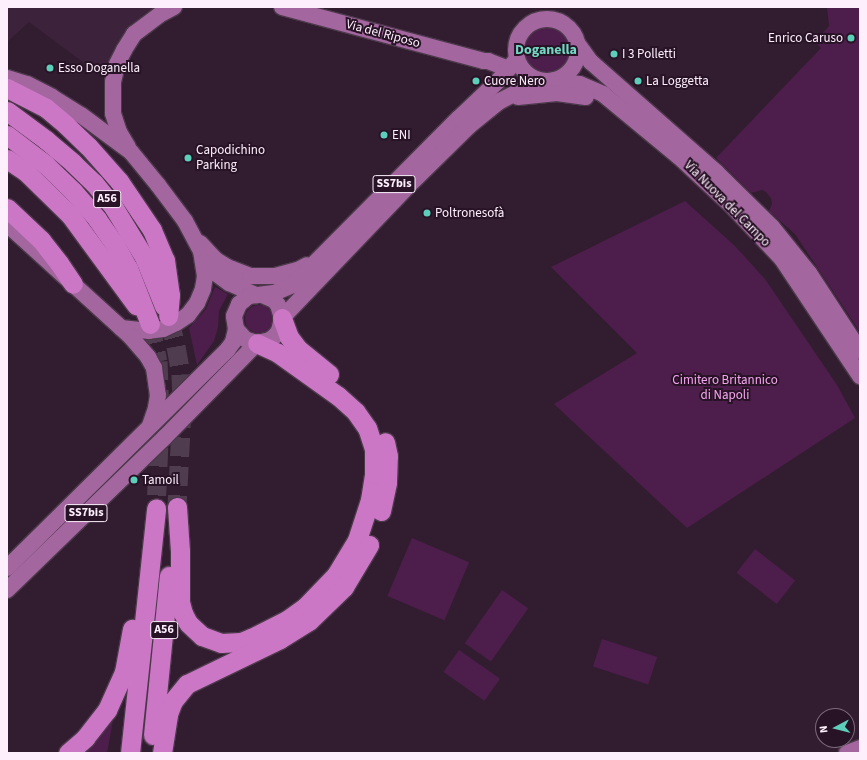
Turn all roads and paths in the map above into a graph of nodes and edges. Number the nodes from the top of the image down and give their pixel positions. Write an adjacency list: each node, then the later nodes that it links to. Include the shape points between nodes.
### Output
1 (174, 7): 14 (main road, via 134,34 117,64 113,82 113,113 119,132)
2 (282, 7): 4 (main road, Via del Riposo)
3 (576, 43): 5 (main road, via 565,26 548,20 541,21 527,27 521,33); 8 (main road, via 575,62 563,77); 27 (main road, Via Nuova del Campo, via 591,62 716,172 772,226 809,273)
4 (484, 61): 5 (main road, Via del Riposo); 7 (main road)
5 (513, 64): 7 (main road, SS7bis); 8 (main road, via 535,79)
6 (7, 78): 14 (main road, via 27,84 52,97 81,115)
7 (498, 81): 19 (main road, SS7bis)
8 (549, 81): 10 (main road, via 529,86); 11 (main road, Via Nuova del Campo, via 580,84 603,94)
9 (7, 88): 12 (highway, A56, via 46,108 88,146 119,181 152,230 165,260 170,295 168,317 160,291 144,256 114,208 94,183 73,163)
10 (500, 101): 11 (main road, via 557,93 588,97); 23 (main road, SS7bis, via 437,156)
11 (621, 109): 28 (main road, Via Nuova del Campo, via 698,174 762,236 798,281)
12 (7, 111)
13 (7, 135): 15 (highway, A56, via 45,164 97,219 128,268 150,324 70,214 25,171)
14 (130, 152): 18 (main road, via 158,184)
15 (7, 159)
16 (7, 208): 21 (highway, via 41,240)
17 (7, 224): 21 (main road)
18 (195, 239): 19 (main road, via 216,260 250,276 287,274); 20 (main road)
19 (319, 258): 22 (main road, SS7bis, via 287,288)
20 (204, 262): 22 (main road, via 230,283); 24 (main road, via 203,290 197,303 176,324 149,331)
21 (73, 284): 24 (main road)
22 (259, 295): 23 (main road, via 274,300); 25 (main road, SS7bis, via 249,296 239,304 234,316)
23 (282, 318): 26 (main road, SS7bis, via 282,325 275,336); 38 (highway, via 289,337 298,349 363,400 377,420 388,456 387,482 380,513 369,545 355,571 344,587 309,621 280,640 187,684 179,692 168,714)
24 (121, 328): 29 (main road, via 140,347 154,368 158,395)
25 (236, 329): 26 (main road, via 245,339); 29 (main road, SS7bis, via 233,342 228,349)
26 (257, 343): 33 (main road, SS7bis, via 165,437); 37 (highway, A56, via 278,353 356,412 367,428 374,449 370,500 357,540 333,578 304,607 286,620 251,638 241,642 220,643 198,633 183,613 180,602 177,507)
27 (860, 351)
28 (860, 376)
29 (149, 428): 32 (main road, SS7bis)
30 (156, 508): 31 (highway, A56)
31 (151, 560): 35 (highway, via 135,617 124,672 117,691 98,724); 36 (highway, A56)
32 (7, 568)
33 (7, 590)
34 (860, 748): 39 (main road)
35 (68, 753)
36 (130, 753)
37 (152, 753)
38 (162, 753)
39 (847, 753)

